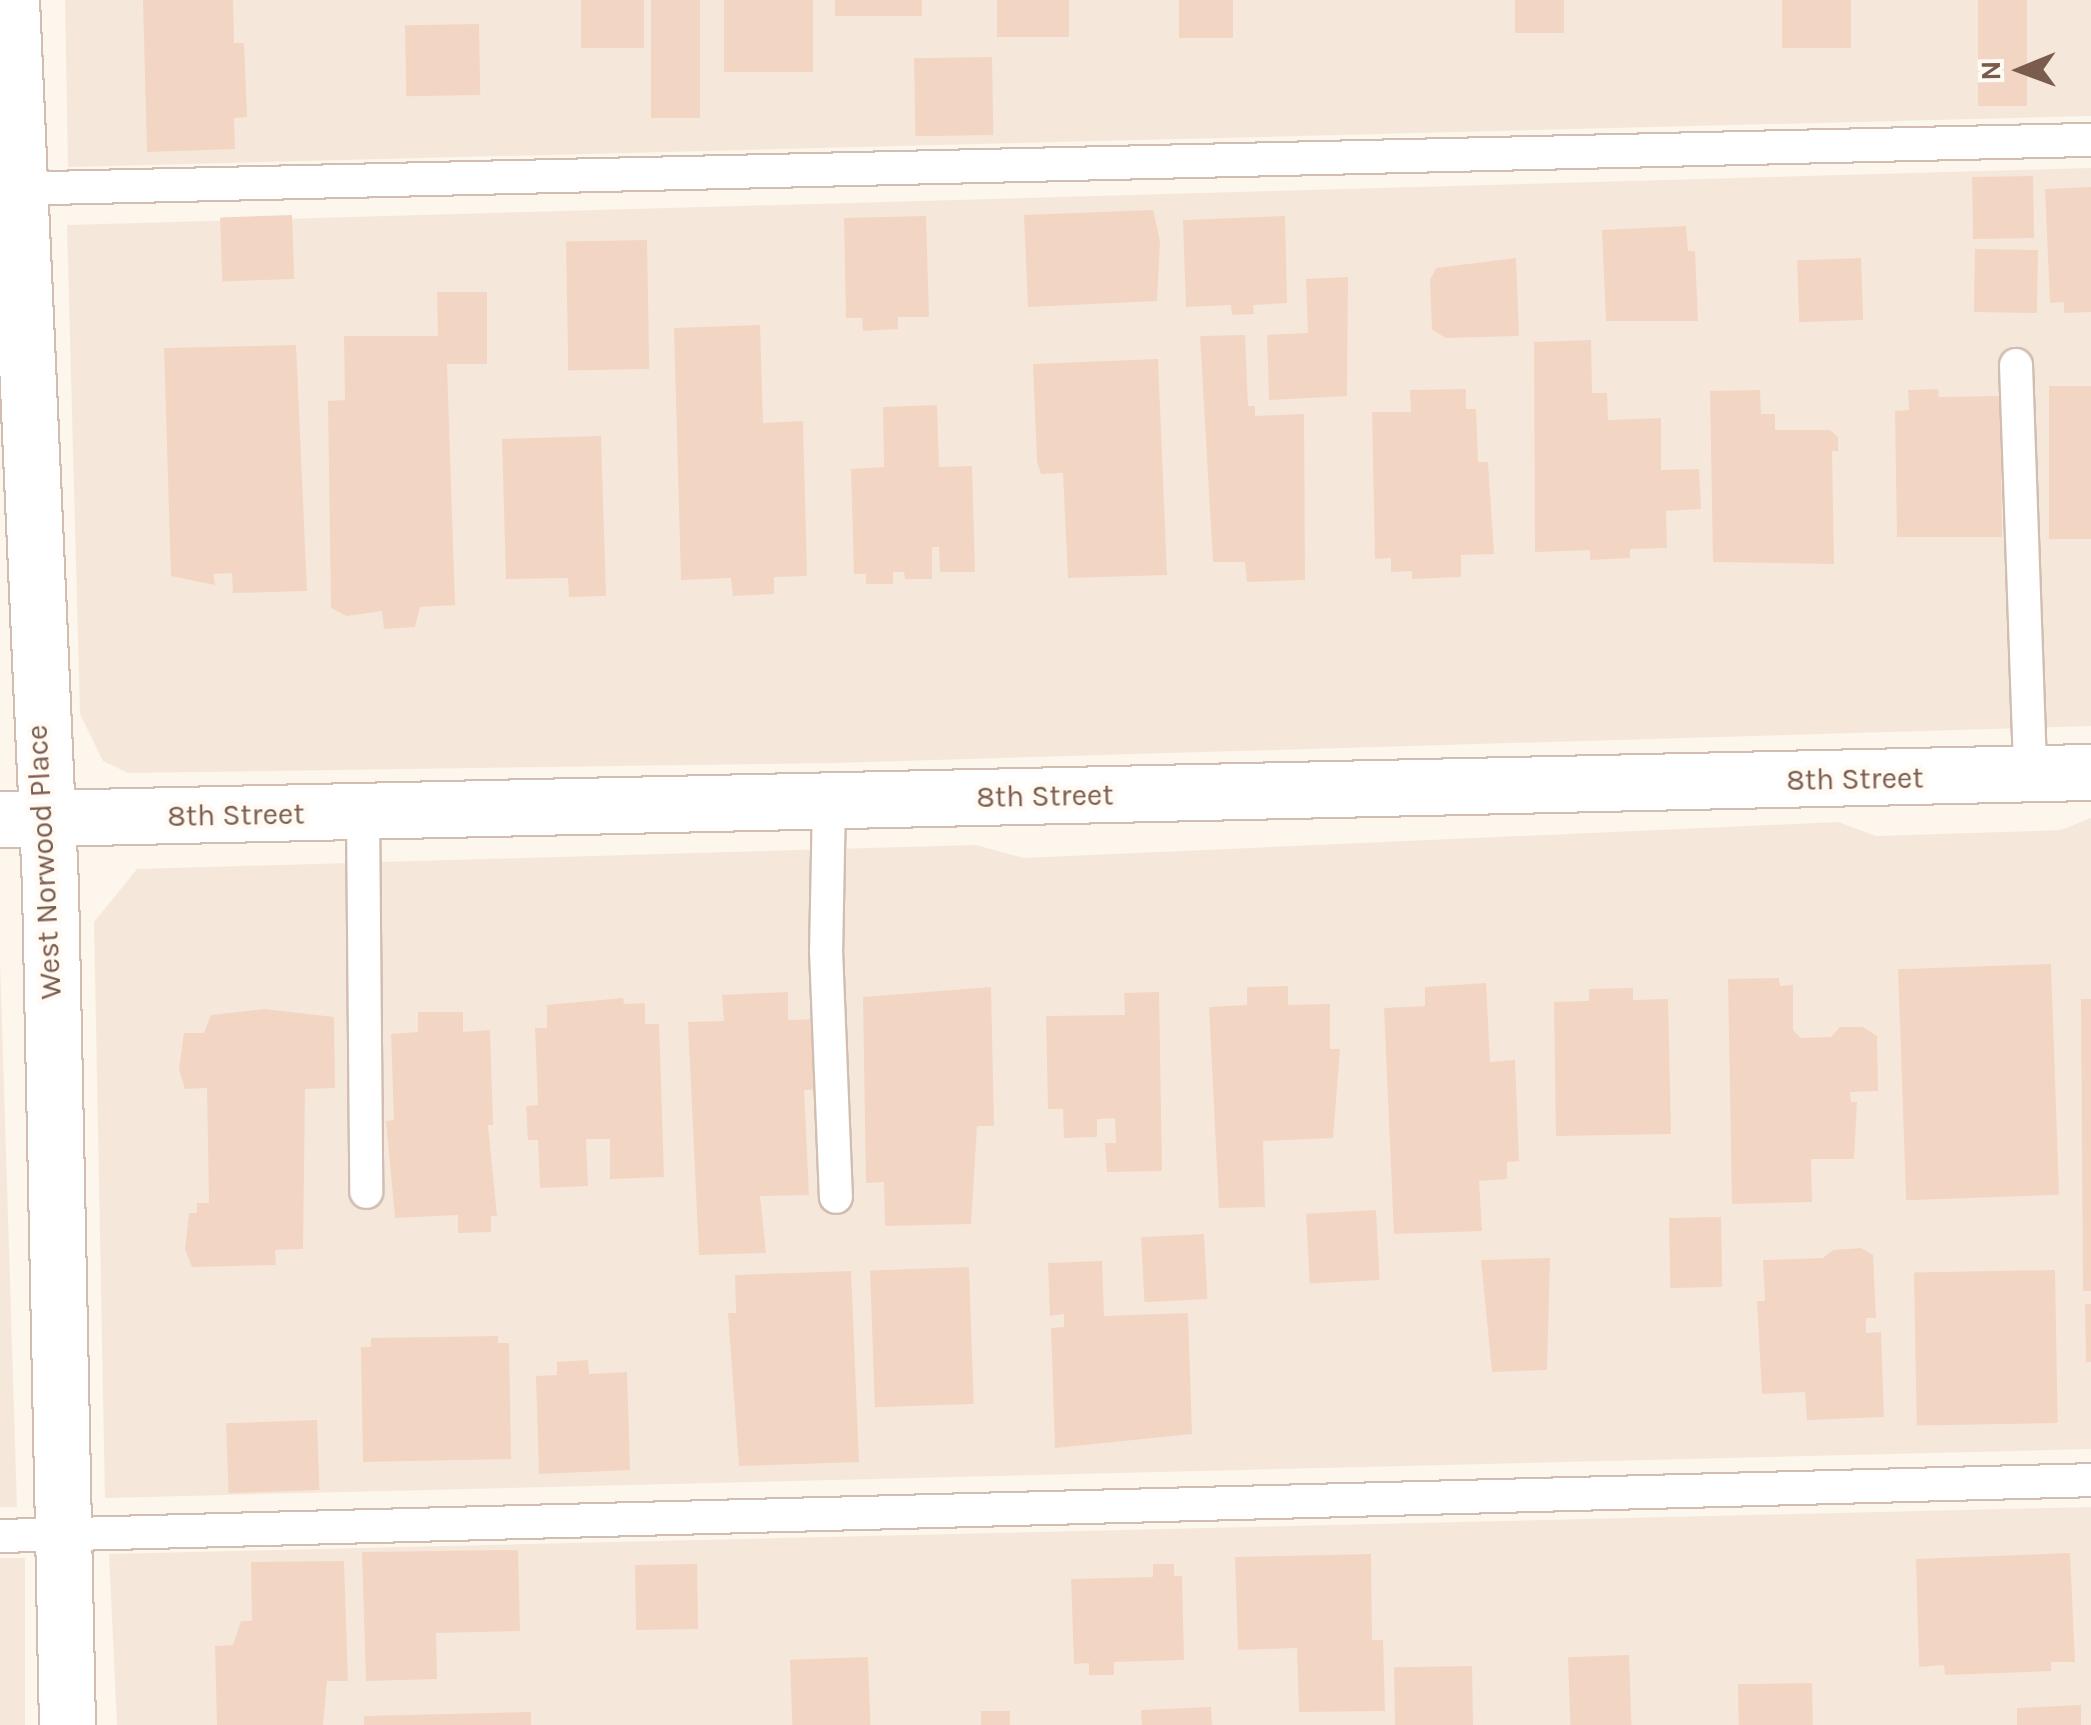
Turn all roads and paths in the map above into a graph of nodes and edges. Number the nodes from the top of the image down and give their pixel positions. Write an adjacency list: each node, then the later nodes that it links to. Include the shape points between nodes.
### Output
1 (12, 0): 3 (street, West Norwood Place)
2 (2091, 140): 3 (lane)
3 (9, 189): 9 (street, West Norwood Place)
4 (2016, 365): 6 (lane)
5 (2091, 772): 6 (street, 8th Street)
6 (2030, 774): 7 (street, 8th Street)
7 (830, 800): 8 (street, 8th Street); 11 (lane, via 826,950)
8 (363, 812): 9 (street, 8th Street); 10 (lane)
9 (23, 818): 13 (street, West Norwood Place)
10 (366, 1192)
11 (836, 1197)
12 (2091, 1480): 13 (lane)
13 (58, 1534): 14 (lane); 15 (street, West Norwood Place)
14 (0, 1536)
15 (67, 1725)

